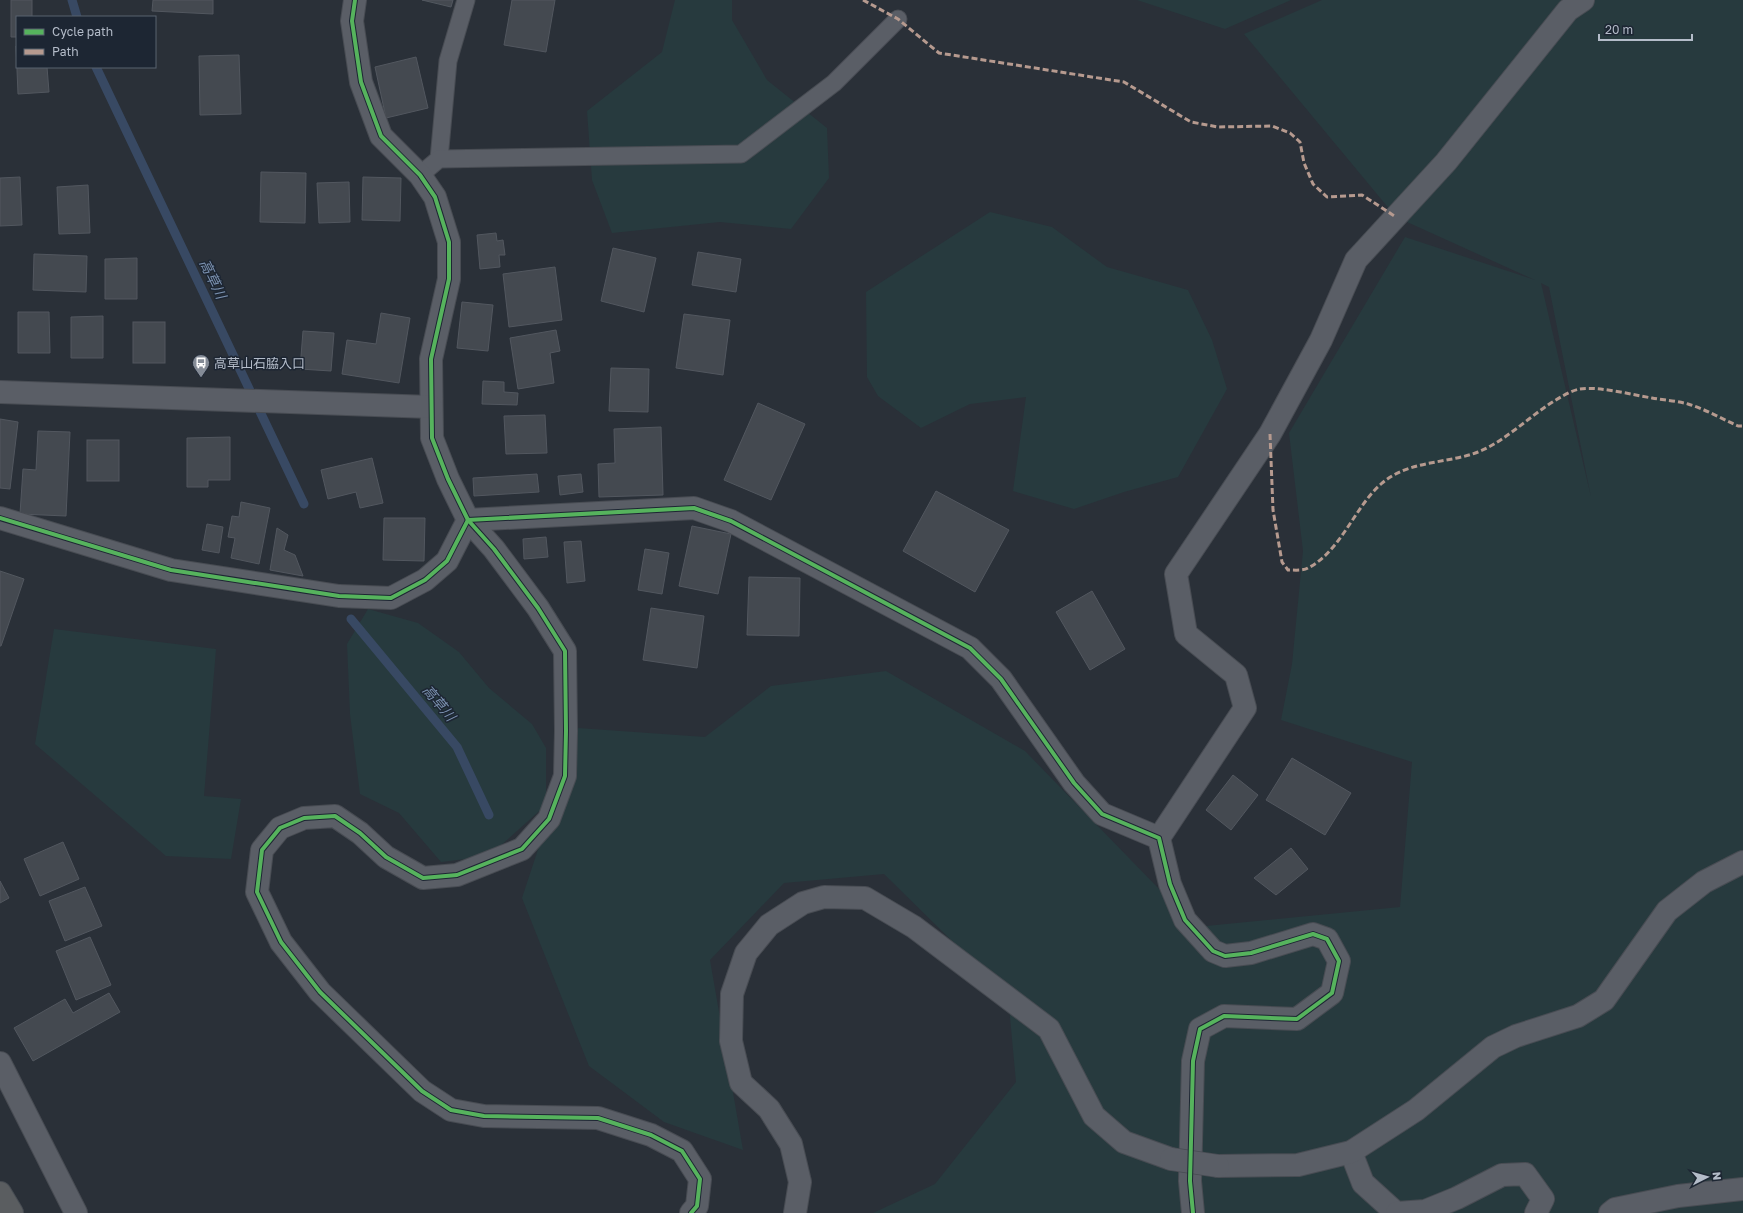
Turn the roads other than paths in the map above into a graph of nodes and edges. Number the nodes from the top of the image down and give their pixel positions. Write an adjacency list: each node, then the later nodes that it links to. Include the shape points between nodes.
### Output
1 (355, 0): 6 (street, via 352,21 361,82 378,130)
2 (466, 0): 5 (lane, via 448,61)
3 (1583, 0): 11 (street, via 1568,10 1446,162 1356,260 1321,340 1270,434 1176,574 1186,634 1236,675 1245,708)
4 (898, 19): 5 (lane, via 834,83 741,154)
5 (439, 159): 6 (lane)
6 (420, 175): 8 (street, via 435,197 449,242 449,279 431,359)
7 (0, 392): 8 (street)
8 (431, 407): 10 (street, via 432,438 448,480)
9 (0, 518): 10 (street, via 171,570 339,596 391,598 425,580 447,561)
10 (468, 520): 11 (street, via 694,508 731,521 970,648 1001,679 1074,783 1102,814); 19 (street, via 494,549 565,651 565,776 549,819 522,849 457,874 423,878 386,857 360,833 335,816 304,818 280,828 262,850 257,892 281,942 320,992 422,1091 451,1110 484,1116 598,1118 651,1135 682,1151 700,1179 697,1206)
11 (1159, 838): 21 (street, via 1170,884 1185,920 1213,951 1225,956 1251,953 1313,934 1327,939 1339,961 1332,993 1297,1019 1224,1016 1200,1029 1193,1061 1190,1181)
12 (1743, 862): 14 (street, via 1704,882 1667,911 1604,1000 1578,1016 1516,1036 1493,1047 1416,1110)
13 (0, 1063): 18 (street)
14 (1351, 1152): 20 (street, bridge, via 1298,1165 1218,1166 1171,1159 1124,1142 1094,1116 1049,1029 914,927 865,898 824,896 803,903 769,925 746,953 732,994 731,1041 741,1083 769,1109 791,1144 800,1182); 22 (street, via 1363,1183)
15 (1743, 1189): 24 (street, via 1678,1196 1615,1209)
16 (0, 1193): 17 (highway)
17 (12, 1213)
18 (76, 1213)
19 (692, 1213)
20 (795, 1213)
21 (1193, 1213)
22 (1396, 1213): 23 (street, via 1425,1211 1502,1175 1525,1174 1543,1198)
23 (1536, 1213)
24 (1610, 1213)

